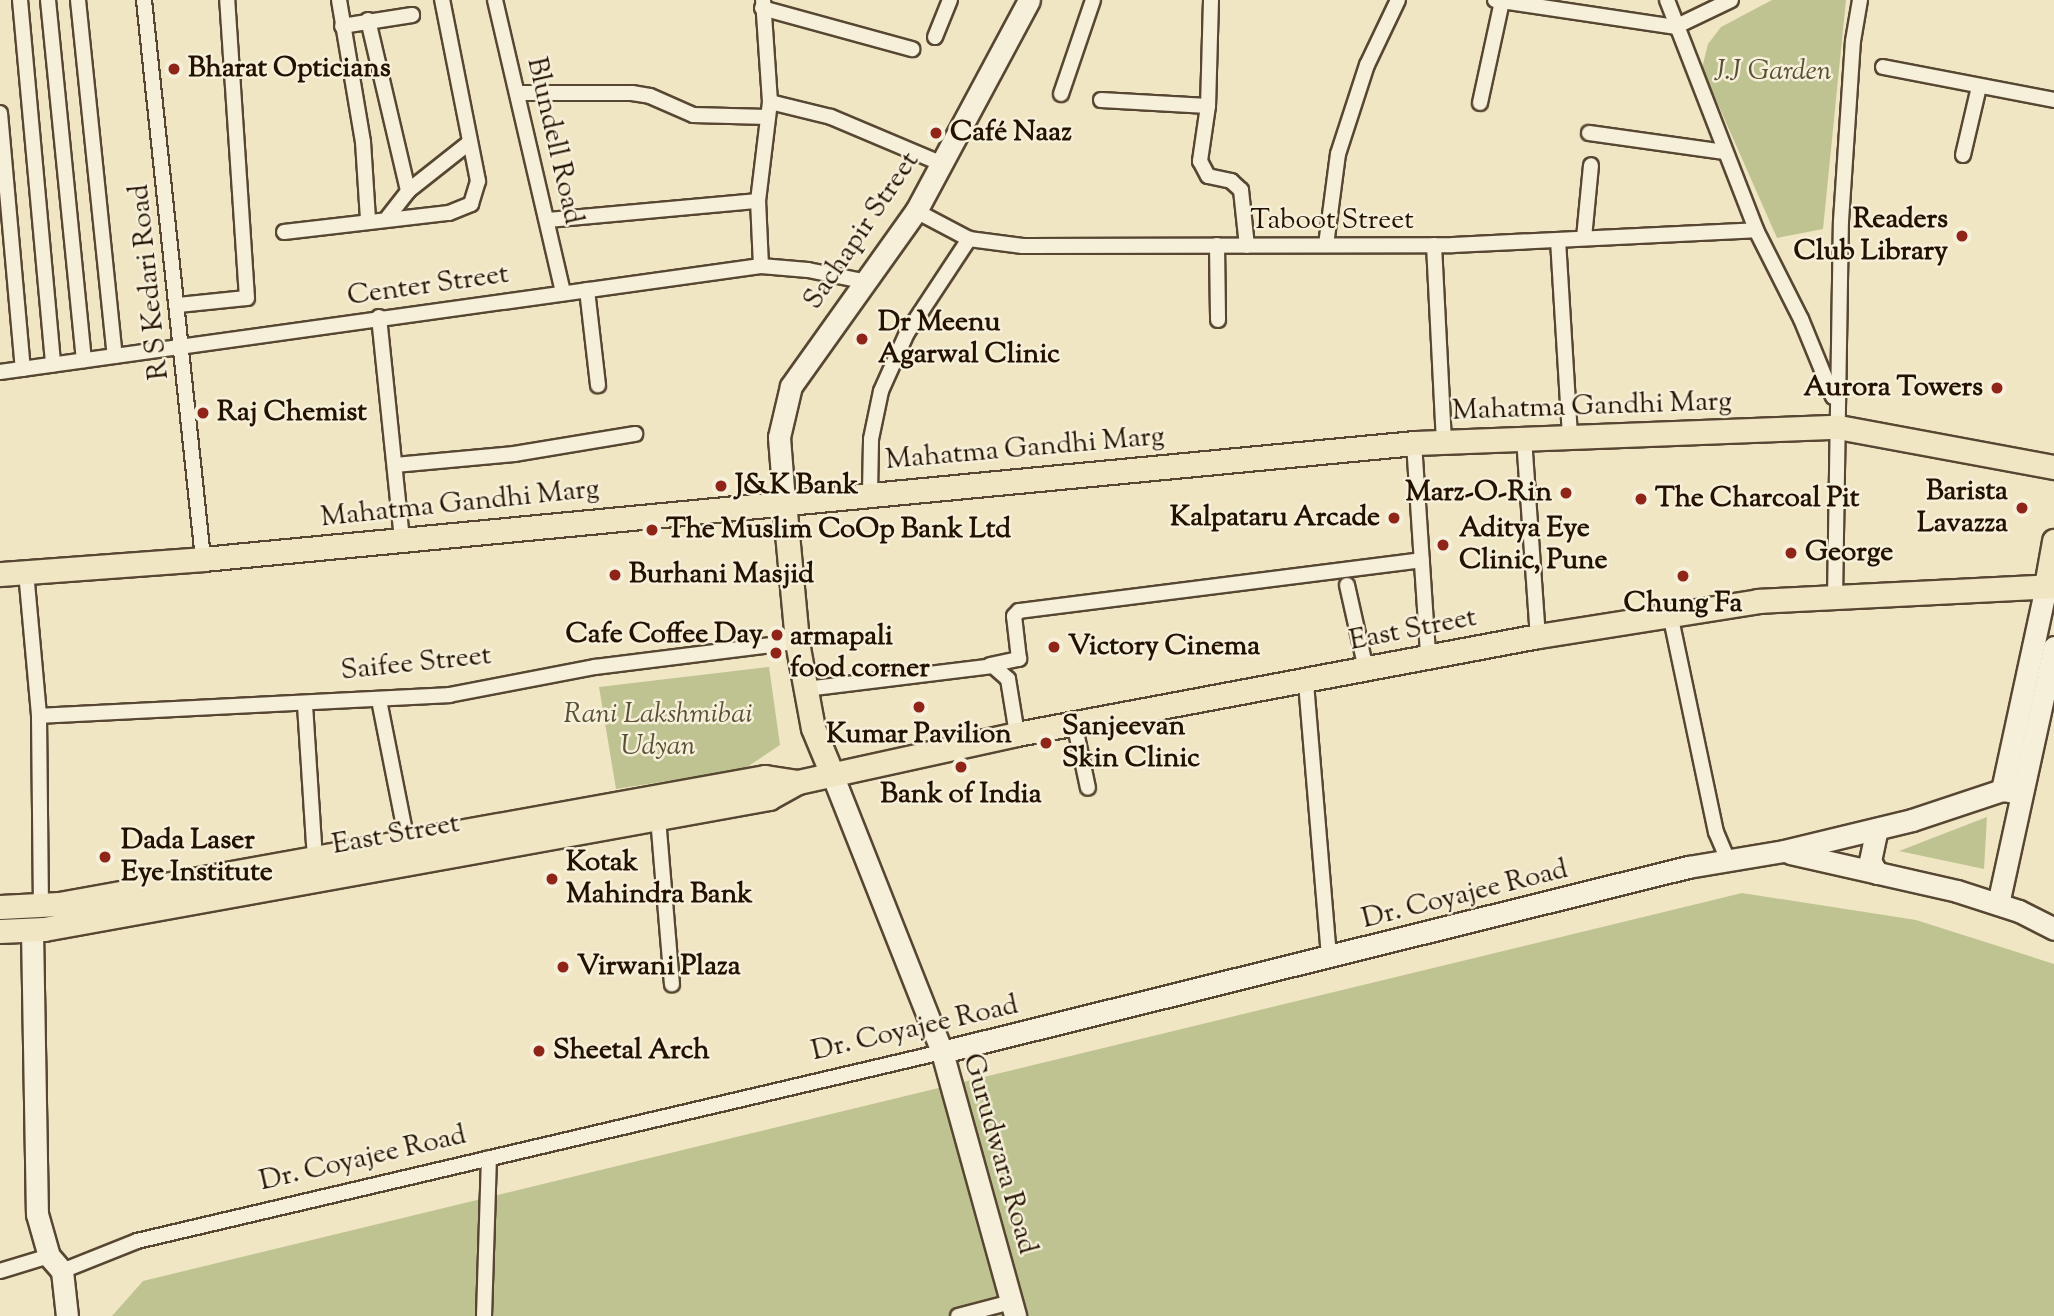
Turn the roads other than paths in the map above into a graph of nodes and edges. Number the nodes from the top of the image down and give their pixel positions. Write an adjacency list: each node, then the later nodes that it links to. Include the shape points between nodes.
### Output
1 (20, 0): 68 (street)
2 (48, 0): 67 (street)
3 (78, 0): 66 (street)
4 (144, 0): 62 (street, R S Kedari Road)
5 (227, 0): 62 (street, via 247,298)
6 (339, 0): 22 (street)
7 (442, 0): 38 (street)
8 (495, 0): 28 (street, Blundell Road)
9 (950, 0): 24 (street)
10 (1029, 0): 41 (street, Sachapir Street)
11 (1093, 0): 29 (street)
12 (1211, 0): 34 (street)
13 (1398, 0): 55 (street, via 1367,65 1338,154)
14 (1667, 0): 23 (street)
15 (1731, 0): 23 (street)
16 (1860, 0): 72 (street, via 1841,221)
17 (1499, 1): 18 (street); 33 (street)
18 (1527, 2): 23 (street)
19 (762, 4): 25 (street); 32 (street)
20 (412, 15): 21 (street)
21 (368, 20): 22 (street); 43 (street)
22 (342, 26): 47 (street, via 363,142)
23 (1675, 27): 39 (street)
24 (935, 37)
25 (912, 49)
26 (1883, 66): 27 (street)
27 (1979, 87): 31 (street); 40 (street)
28 (518, 93): 36 (street, via 632,93 693,115); 48 (street, Blundell Road)
29 (1061, 94)
30 (1101, 100): 34 (street)
31 (2054, 100)
32 (770, 102): 36 (street); 41 (street, Sachapir Street, via 831,117)
33 (1480, 103)
34 (1208, 106): 57 (street, via 1202,172 1231,181 1241,190)
35 (0, 113): 69 (street)
36 (768, 117): 44 (street)
37 (1589, 133): 39 (street)
38 (470, 142): 43 (street); 46 (street, via 478,181 471,204 449,213)
39 (1725, 152): 49 (street)
40 (1963, 155)
41 (942, 164): 45 (street, Sachapir Street)
42 (1591, 165): 52 (street)
43 (408, 191): 46 (street)
44 (758, 201): 48 (street); 58 (street)
45 (916, 211): 51 (street, Taboot Street); 59 (street, Sachapir Street)
46 (388, 217): 47 (street)
47 (368, 220): 50 (street)
48 (548, 220): 61 (street, Blundell Road)
49 (1756, 230): 52 (street, Taboot Street); 72 (street, via 1801,318)
50 (284, 232)
51 (969, 239): 54 (street, Taboot Street, via 1023,246); 81 (street, via 907,333 881,391 871,439)
52 (1584, 239): 53 (street, Taboot Street)
53 (1558, 240): 56 (street, Taboot Street); 75 (street)
54 (1217, 245): 57 (street, Taboot Street); 64 (street)
55 (1326, 245): 56 (street, Taboot Street); 57 (street, Taboot Street)
56 (1434, 245): 77 (street)
57 (1247, 246)
58 (761, 266): 59 (street, Center Street); 60 (street, Center Street)
59 (862, 281): 82 (street, Sachapir Street, via 791,386 779,436)
60 (587, 290): 61 (street, Center Street); 71 (street)
61 (563, 293): 63 (street, Center Street)
62 (178, 305): 65 (street, R S Kedari Road)
63 (379, 317): 65 (street, Center Street); 79 (street)
64 (1218, 320)
65 (183, 346): 66 (street, Center Street); 85 (street, R S Kedari Road)
66 (115, 356): 67 (street, Center Street)
67 (84, 360): 68 (street, Center Street)
68 (53, 365): 69 (street, Center Street)
69 (23, 369): 70 (street, Center Street)
70 (0, 372)
71 (597, 386)
72 (1835, 402): 73 (street)
73 (1838, 427): 75 (main road, Mahatma Gandhi Marg); 80 (main road, Mahatma Gandhi Marg); 91 (street)
74 (635, 434): 79 (street, via 514,454)
75 (1570, 436): 76 (main road, Mahatma Gandhi Marg)
76 (1524, 438): 77 (main road, Mahatma Gandhi Marg); 93 (street)
77 (1444, 442): 78 (main road, Mahatma Gandhi Marg)
78 (1413, 443): 81 (main road, Mahatma Gandhi Marg); 86 (street)
79 (395, 464): 83 (street)
80 (2054, 467)
81 (870, 493): 82 (main road, Mahatma Gandhi Marg)
82 (784, 501): 83 (main road, Mahatma Gandhi Marg); 94 (main road)
83 (402, 539): 85 (main road, Mahatma Gandhi Marg)
84 (2054, 541): 90 (main road)
85 (203, 559): 87 (main road, Mahatma Gandhi Marg)
86 (1422, 561): 96 (street); 97 (street, via 1019,611 1014,616 1018,659)
87 (26, 572): 88 (main road, Mahatma Gandhi Marg); 103 (street)
88 (0, 574)
89 (1348, 585): 98 (street)
90 (2050, 586): 91 (main road, East Street); 109 (street)
91 (1835, 599): 92 (main road, East Street, via 1758,601)
92 (1670, 614): 93 (main road, East Street); 115 (street, via 1716,832)
93 (1538, 636): 96 (main road, East Street)
94 (797, 642): 100 (main road); 101 (street, Saifee Street, via 595,667 449,695)
95 (2054, 647): 109 (street)
96 (1428, 655): 98 (main road, East Street)
97 (990, 665): 100 (street); 105 (street, via 1002,669 1008,679)
98 (1366, 669): 99 (main road, East Street)
99 (1306, 683): 104 (main road, East Street); 125 (street)
100 (806, 689): 106 (main road, via 813,728)
101 (379, 700): 102 (street, Saifee Street); 112 (street)
102 (305, 705): 103 (street, Saifee Street, via 159,707); 114 (street)
103 (39, 716): 119 (street)
104 (1075, 727): 105 (main road, East Street); 108 (street)
105 (1017, 734): 106 (main road, East Street)
106 (832, 774): 107 (main road, East Street); 127 (street, Gurudwara Road)
107 (799, 782): 110 (main road, East Street, via 769,798); 112 (main road, East Street, via 765,777)
108 (1088, 788)
109 (2011, 792): 111 (street, Dr. Coyajee Road); 116 (street)
110 (658, 818): 123 (main road, East Street); 126 (street)
111 (1877, 829): 113 (street, Dr. Coyajee Road); 117 (street, via 1870,861)
112 (407, 841): 114 (main road, East Street)
113 (1784, 851): 115 (street, Dr. Coyajee Road); 117 (street)
114 (315, 858): 119 (main road, East Street)
115 (1728, 860): 125 (street, Dr. Coyajee Road)
116 (2010, 860): 118 (street); 121 (street)
117 (1877, 873): 118 (street)
118 (1998, 904): 121 (street)
119 (41, 905): 120 (main road, East Street)
120 (0, 907)
121 (2019, 911): 122 (street)
122 (2054, 929)
123 (32, 930): 124 (main road, East Street); 129 (street, via 37,1214)
124 (0, 931)
125 (1329, 958): 127 (street, Dr. Coyajee Road)
126 (672, 984)
127 (942, 1052): 128 (street, Dr. Coyajee Road); 131 (street, Gurudwara Road)
128 (489, 1158): 129 (street, Dr. Coyajee Road); 133 (street)
129 (55, 1264): 130 (street, Dr. Coyajee Road); 132 (street)
130 (0, 1271)
131 (1013, 1309): 134 (street)
132 (67, 1316)
133 (484, 1316)
134 (958, 1316)

